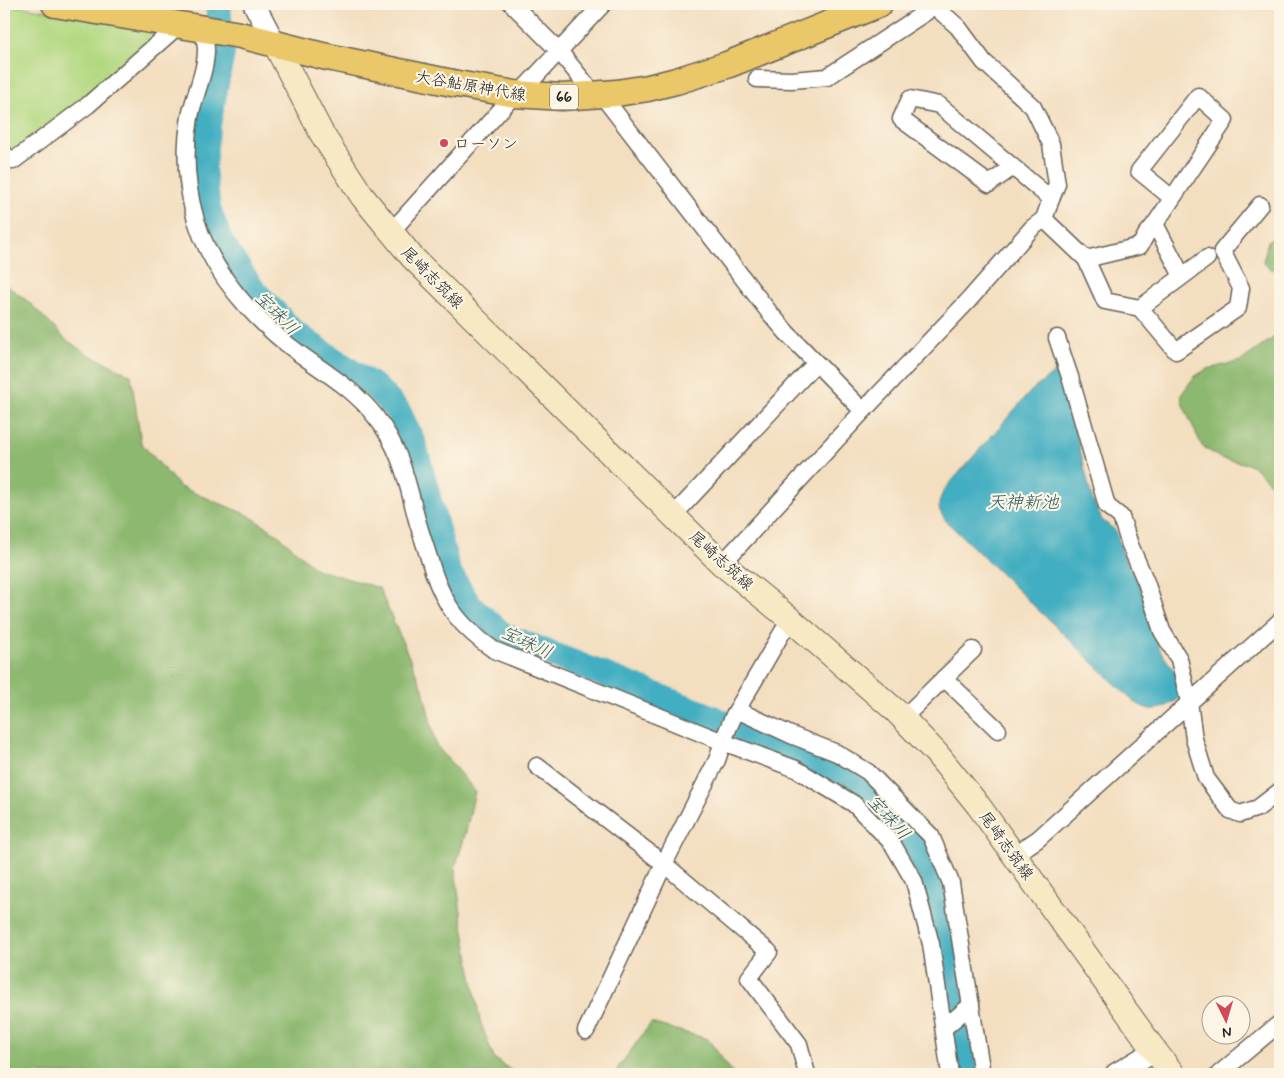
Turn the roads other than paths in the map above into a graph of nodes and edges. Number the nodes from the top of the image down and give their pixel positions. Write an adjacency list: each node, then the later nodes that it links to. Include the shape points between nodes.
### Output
1 (55, 4): 8 (main road, 大谷鮎原神代線 / 66)
2 (254, 4): 10 (street)
3 (512, 4): 11 (street)
4 (603, 4): 11 (street)
5 (879, 4): 14 (main road, 大谷鮎原神代線 / 66, via 727,65 648,88)
6 (926, 4): 12 (street, via 926,12 827,77)
7 (932, 4): 18 (street, via 958,26 984,62 1033,106 1051,144 1057,184)
8 (179, 25): 9 (main road, 大谷鮎原神代線 / 66); 15 (street, via 88,105 13,161)
9 (207, 34): 10 (main road, 大谷鮎原神代線 / 66, via 240,35); 40 (street, via 206,58 190,116 187,164 193,206 204,241 214,262 245,304 280,339 365,404 383,426 399,456 436,580 450,609 472,634 494,650)
10 (275, 44): 13 (main road, 大谷鮎原神代線 / 66); 22 (main road, 尾崎志筑線, via 322,134)
11 (559, 51): 13 (street); 14 (street)
12 (757, 80)
13 (516, 94): 14 (main road, 大谷鮎原神代線 / 66, via 562,97); 22 (street)
14 (597, 94): 28 (street, via 769,312)
15 (4, 154)
16 (1014, 167): 16 (street, via 939,105 910,99 901,119 989,184); 18 (street)
17 (1172, 198): 17 (street, via 1225,120 1198,96 1139,172); 21 (street)
18 (1051, 199): 20 (street)
19 (1260, 205): 26 (street, via 1222,251 1241,288 1238,308 1176,351)
20 (1044, 219): 24 (street); 29 (street, via 1032,228 968,301)
21 (1155, 224): 24 (street, via 1140,246); 25 (street)
22 (390, 233): 30 (main road, 尾崎志筑線)
23 (1207, 258): 25 (street)
24 (1086, 259): 26 (street, via 1105,301)
25 (1182, 276): 26 (street)
26 (1140, 308)
27 (1057, 338): 36 (street, via 1107,506 1121,517 1162,631 1179,659)
28 (816, 363): 29 (street); 30 (street)
29 (863, 411): 31 (street)
30 (673, 516): 31 (main road, 尾崎志筑線)
31 (722, 564): 32 (main road, 尾崎志筑線)
32 (790, 618): 37 (street); 38 (main road, 尾崎志筑線)
33 (1280, 621): 36 (street)
34 (972, 650): 35 (street)
35 (944, 678): 38 (street); 39 (street)
36 (1189, 702): 42 (street, via 1194,739 1206,778 1230,810 1240,814 1258,808); 43 (street, via 1038,839)
37 (736, 713): 40 (street); 45 (street, via 837,753 868,772 931,836 951,883)
38 (903, 718): 43 (main road, 尾崎志筑線, via 937,754)
39 (998, 730)
40 (724, 739): 44 (street, via 717,760); 47 (street, via 796,769 854,804 892,843 917,890 931,944)
41 (537, 766): 44 (street)
42 (1280, 792)
43 (1014, 855): 49 (main road, 尾崎志筑線)
44 (664, 864): 48 (street); 50 (street, via 769,952 749,978 799,1044)
45 (971, 1005): 47 (street); 52 (street)
46 (1280, 1023): 55 (street)
47 (944, 1028): 51 (street)
48 (586, 1031)
49 (1155, 1051): 53 (street); 54 (main road, 尾崎志筑線)
50 (807, 1074)
51 (950, 1074)
52 (982, 1074)
53 (1116, 1074)
54 (1173, 1074)
55 (1219, 1074)

